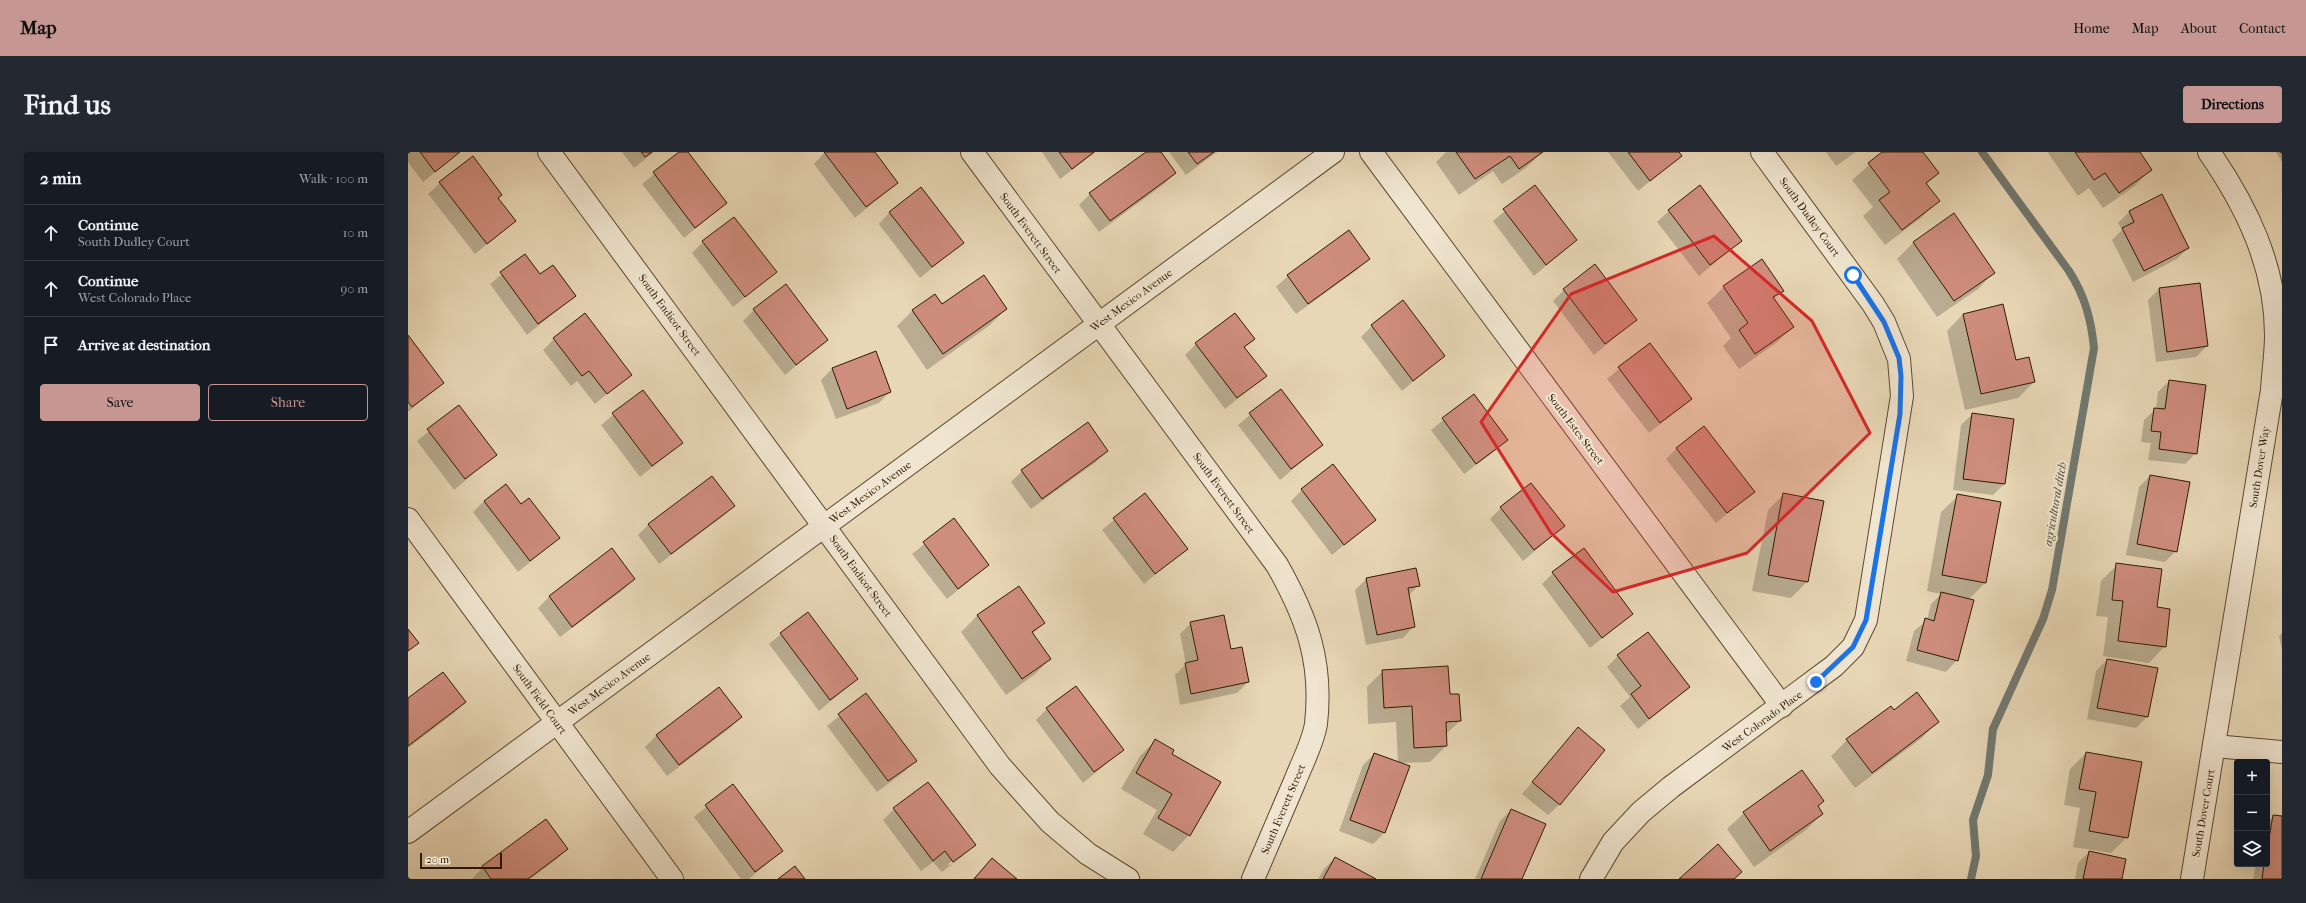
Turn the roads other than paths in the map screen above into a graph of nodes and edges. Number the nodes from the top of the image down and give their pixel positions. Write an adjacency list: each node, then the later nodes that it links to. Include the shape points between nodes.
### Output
1 (549, 152): 10 (street, South Endicot Street)
2 (972, 152): 8 (street, South Everett Street)
3 (1333, 152): 8 (street, West Mexico Avenue)
4 (1371, 152): 11 (street, South Estes Street)
5 (1762, 152): 7 (street, South Dudley Court, via 1853,275)
6 (2209, 152): 13 (street, South Dover Way, via 2234,188 2259,243 2267,267 2276,335 2272,390)
7 (1884, 322): 11 (street, West Colorado Place, via 1899,358 1902,396 1866,620 1859,638 1842,659 1816,682)
8 (1099, 324): 10 (street, West Mexico Avenue); 18 (street, South Everett Street, via 1277,565 1306,622 1314,651 1316,725)
9 (408, 519): 12 (street, South Field Court)
10 (824, 525): 12 (street, West Mexico Avenue); 17 (street, South Endicot Street, via 1022,793 1050,822 1088,854)
11 (1782, 706): 19 (street, West Colorado Place, via 1641,812 1613,842)
12 (557, 722): 15 (street, West Mexico Avenue); 16 (street, South Field Court)
13 (2214, 746): 14 (street); 20 (street, South Dover Court)
14 (2282, 752)
15 (408, 832)
16 (672, 879)
17 (1128, 879)
18 (1253, 879)
19 (1592, 879)
20 (2192, 879)

